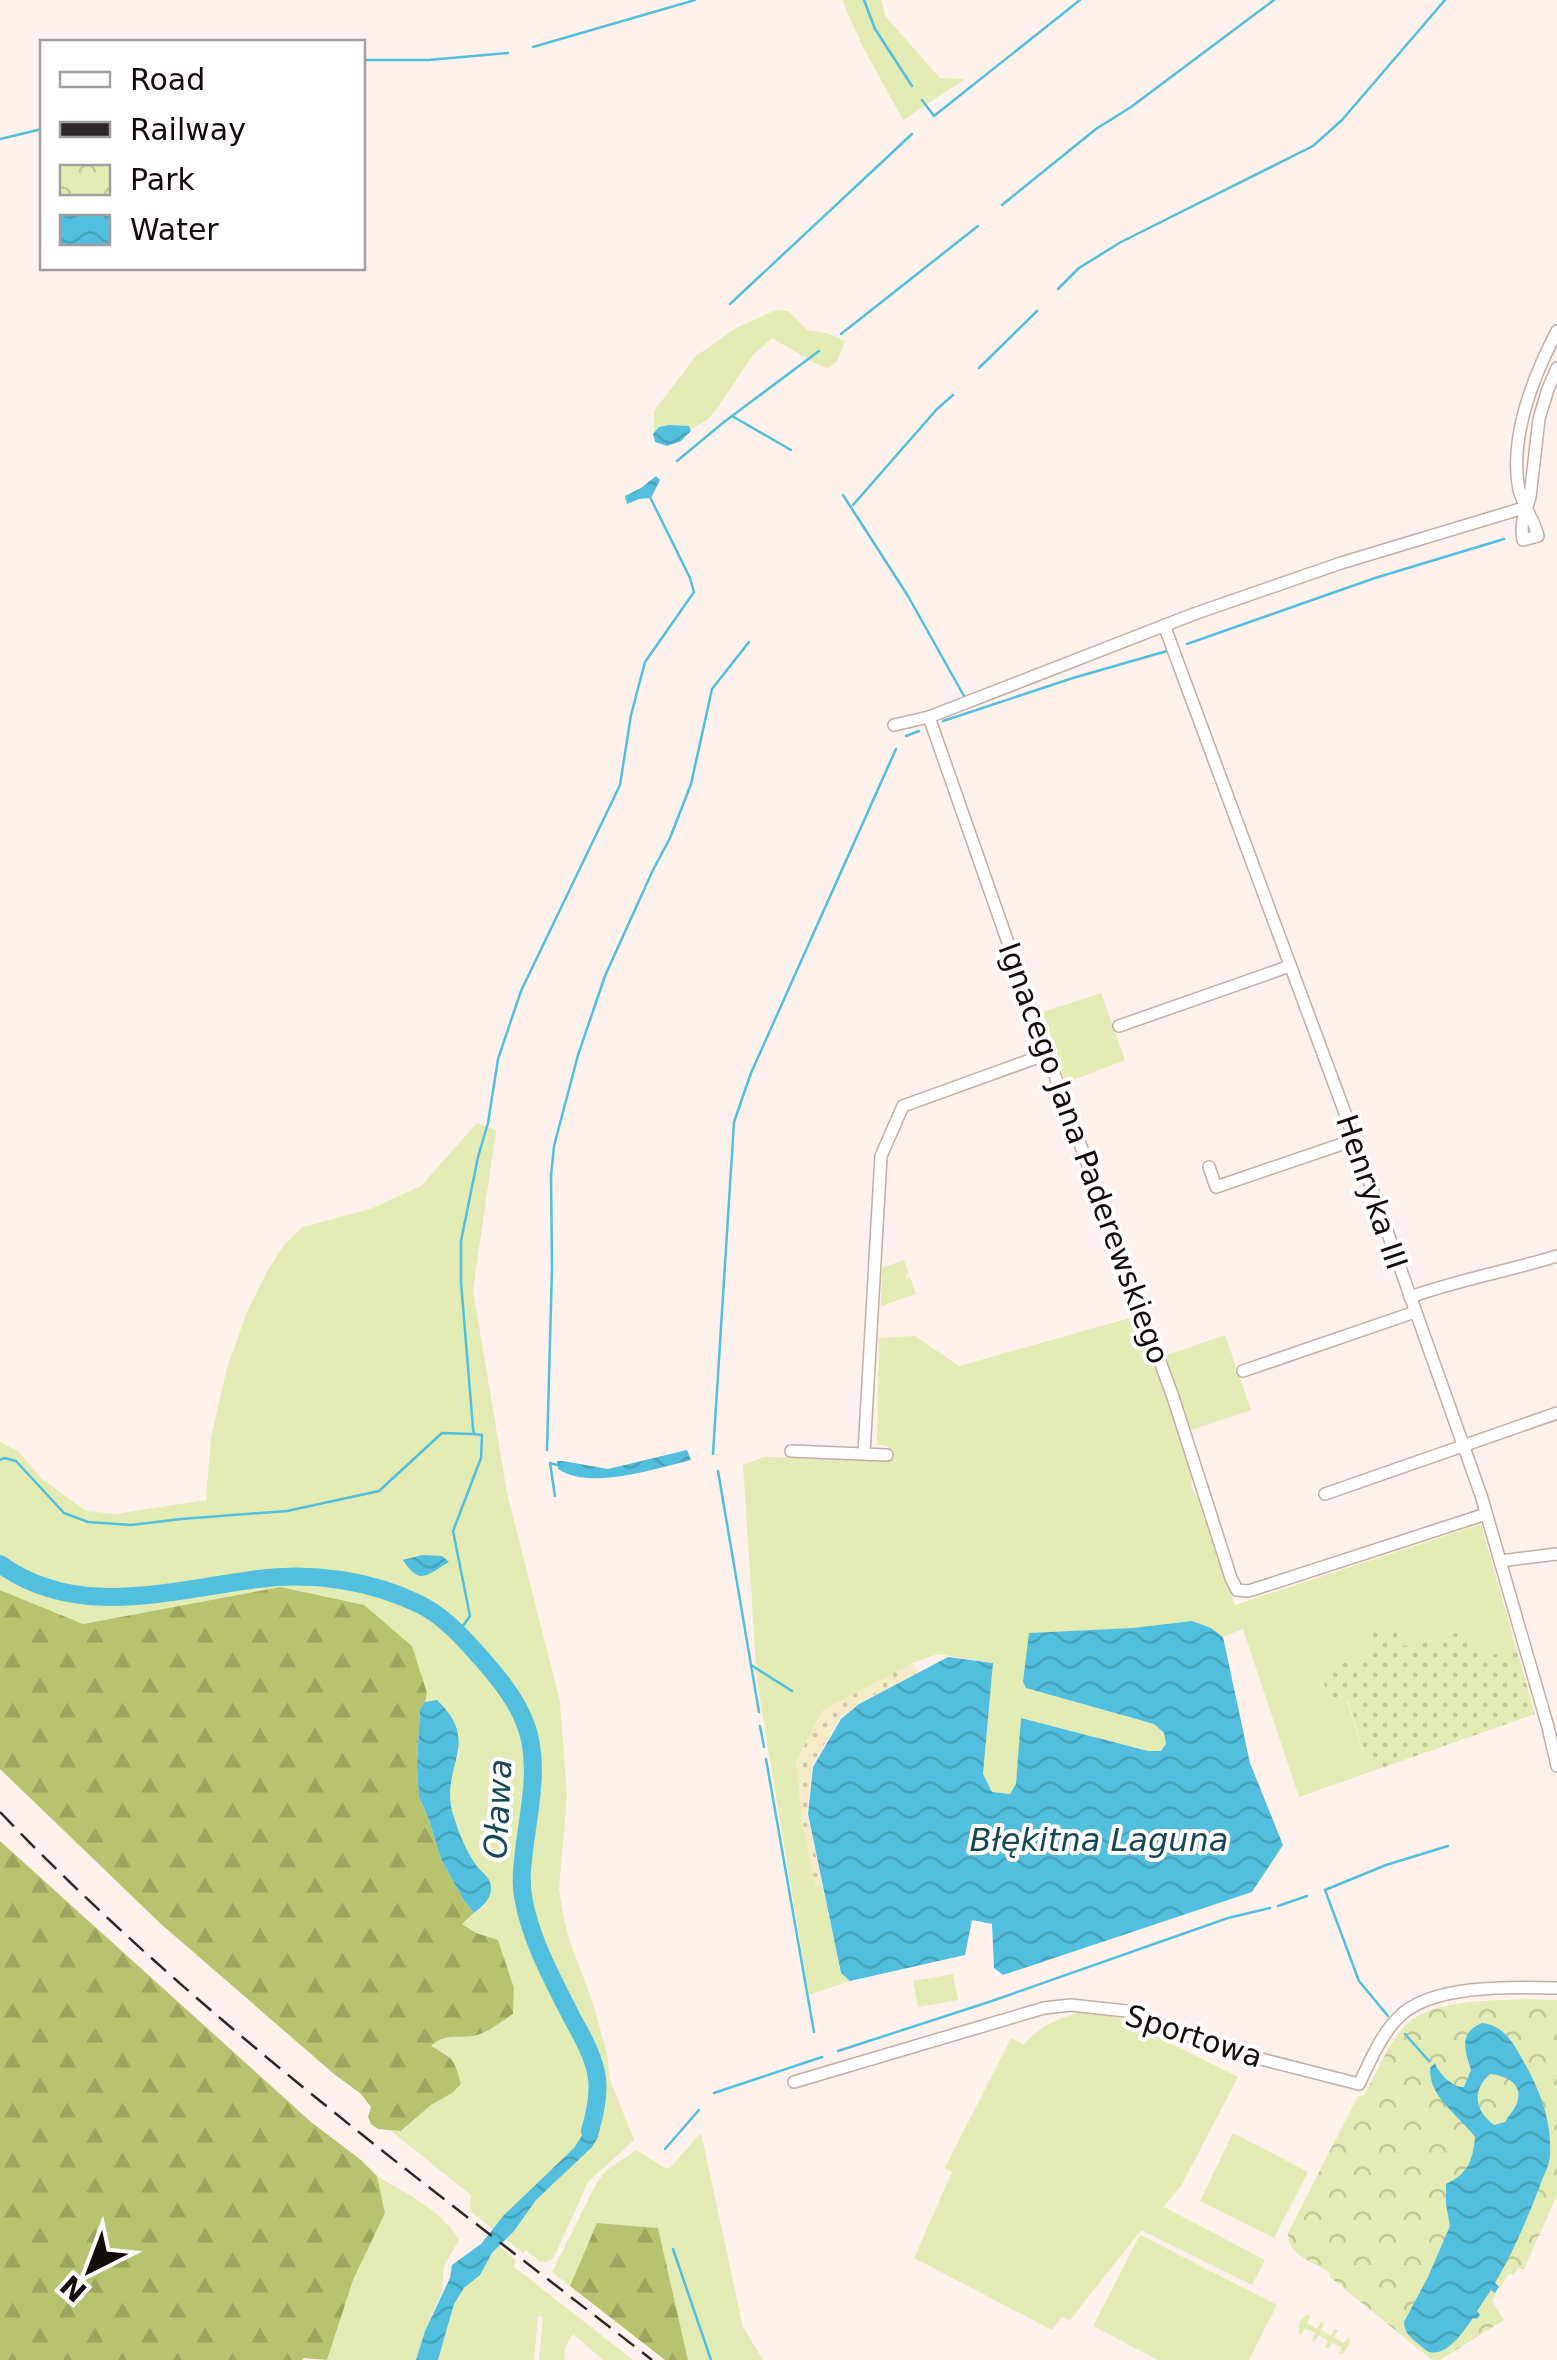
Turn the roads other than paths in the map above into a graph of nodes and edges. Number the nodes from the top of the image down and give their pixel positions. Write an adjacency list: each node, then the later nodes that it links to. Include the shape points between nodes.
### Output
1 (1557, 331): 3 (street, via 1525,409 1517,461)
2 (1557, 368): 3 (street, via 1539,419)
3 (1527, 507): 4 (street)
4 (1164, 625): 5 (street); 7 (street, Henryka III)
5 (929, 717): 6 (street); 9 (street, Ignacego Jana Paderewskiego)
6 (894, 726)
7 (1290, 966): 8 (street); 10 (street, Henryka III)
8 (1118, 1026)
9 (1047, 1054): 19 (street, via 902,1106 880,1156); 22 (street, Ignacego Jana Paderewskiego, via 1237,1590)
10 (1354, 1140): 11 (street, via 1216,1187); 13 (street, Henryka III)
11 (1209, 1167)
12 (1557, 1256): 13 (street)
13 (1410, 1297): 14 (street, Henryka III)
14 (1414, 1312): 15 (street); 17 (street, Henryka III)
15 (1243, 1371)
16 (1557, 1413): 17 (street)
17 (1463, 1446): 21 (street); 22 (street, Henryka III)
18 (791, 1450): 19 (street)
19 (864, 1452): 20 (street)
20 (887, 1455)
21 (1325, 1494)
22 (1486, 1514): 24 (street, Henryka III)
23 (1557, 1554): 24 (street)
24 (1500, 1561): 25 (street, Henryka III)
25 (1555, 1743): 26 (street, Henryka III)
26 (1557, 1766)
27 (1557, 1988): 28 (street, Sportowa, via 1458,1992 1421,2001 1388,2030 1359,2084 1257,2058 1126,2012 1071,2006 1044,2008)
28 (794, 2082)

